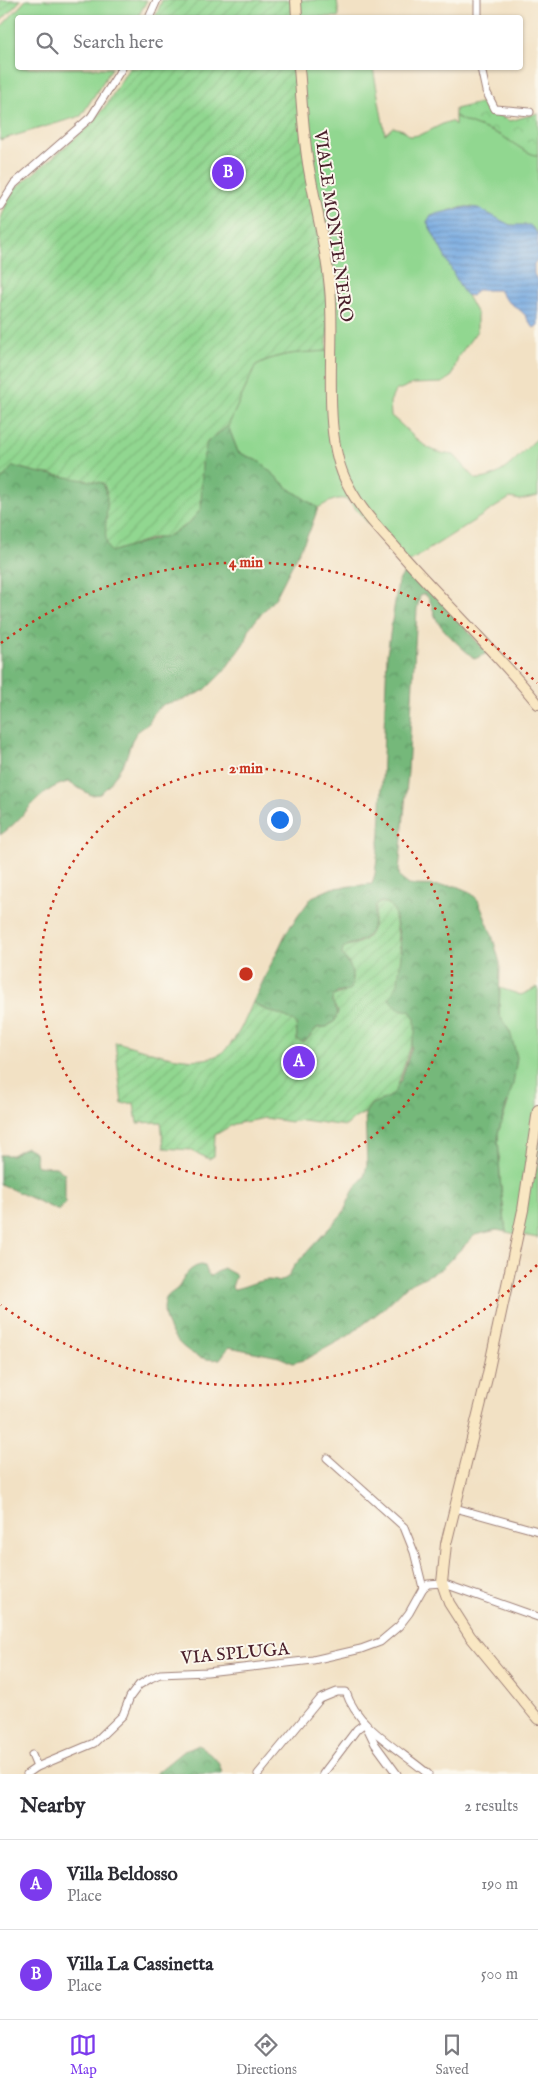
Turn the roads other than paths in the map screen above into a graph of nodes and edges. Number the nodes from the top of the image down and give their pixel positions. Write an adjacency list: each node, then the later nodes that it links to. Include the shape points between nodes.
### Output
1 (157, 0): 4 (street)
2 (296, 0): 5 (street)
3 (478, 0): 6 (street)
4 (150, 15)
5 (296, 15)
6 (478, 15)
7 (121, 70): 11 (street, via 91,117 14,184)
8 (298, 70): 12 (street, VIALE MONTE NERO, via 309,168 330,288 333,434 340,467 361,508)
9 (481, 70): 10 (street, via 486,91 495,109)
10 (530, 112)
11 (0, 206)
12 (538, 704)
13 (538, 1110): 15 (street, via 523,1210)
14 (327, 1458): 18 (street, via 404,1527)
15 (456, 1504): 16 (street); 17 (street, via 443,1562)
16 (538, 1531)
17 (442, 1583): 18 (street, via 428,1584); 19 (street); 20 (street, via 449,1603 470,1636)
18 (423, 1588): 23 (street, VIA SPLUGA, via 399,1626 380,1642 367,1647 313,1660 160,1674 151,1678 139,1685 123,1715 94,1743)
19 (538, 1617)
20 (538, 1719)
21 (364, 1723): 25 (street, via 350,1705 346,1692 320,1699); 26 (street); 27 (street); 28 (street)
22 (32, 1755): 23 (street)
23 (36, 1767): 24 (street, VIA SPLUGA)
24 (27, 1774)
25 (258, 1774)
26 (323, 1774)
27 (397, 1774)
28 (428, 1774)

